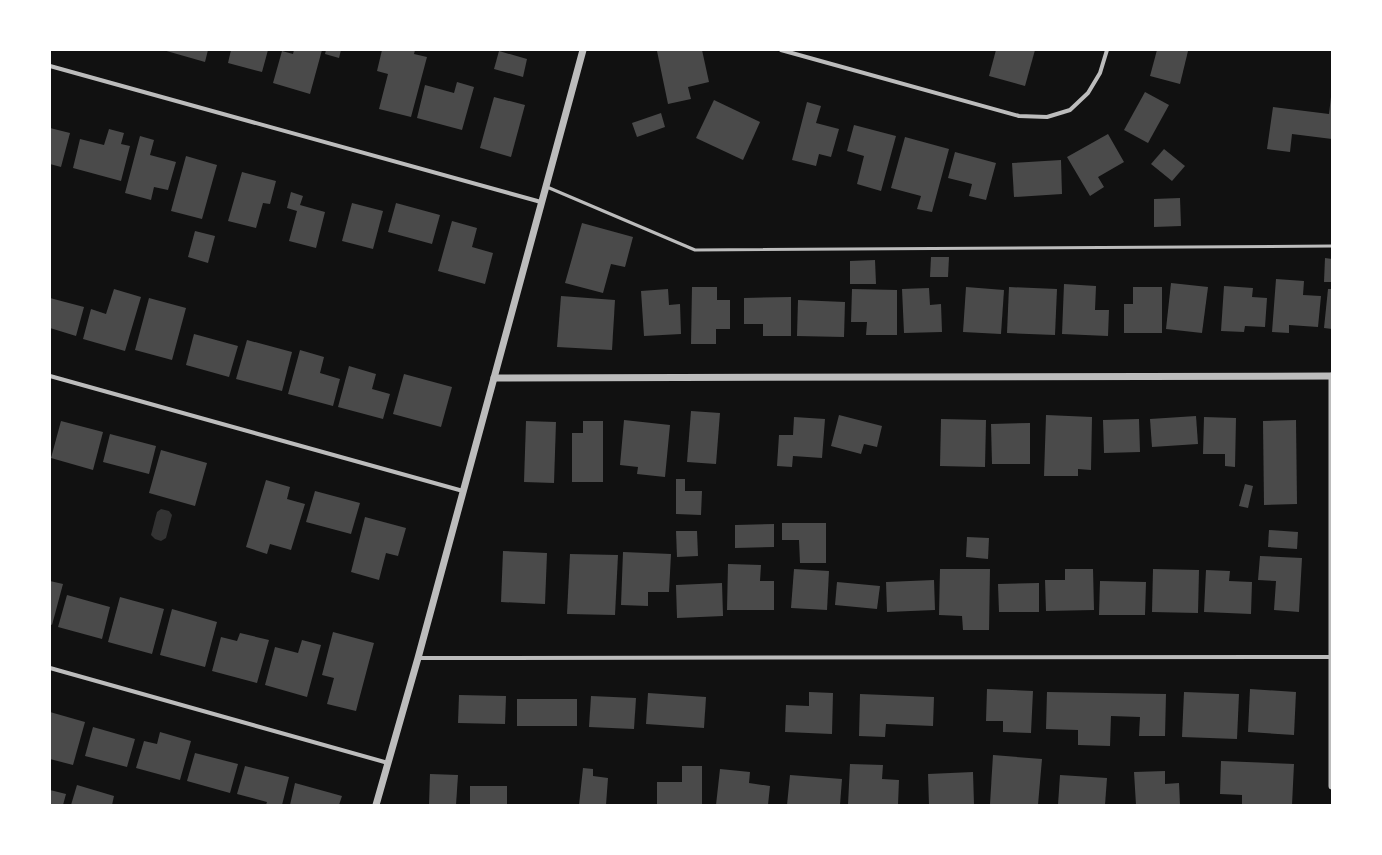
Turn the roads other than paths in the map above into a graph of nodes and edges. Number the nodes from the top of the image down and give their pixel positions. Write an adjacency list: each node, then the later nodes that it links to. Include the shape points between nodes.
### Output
1 (583, 50): 5 (street)
2 (781, 50): 3 (street, via 1019,116 1047,117 1070,110 1088,93 1100,73)
3 (1107, 50)
4 (50, 66): 6 (street)
5 (546, 186): 6 (street); 7 (lane, via 695,250)
6 (541, 202): 10 (street)
7 (1332, 246)
8 (50, 376): 11 (street)
9 (1332, 376): 10 (street); 12 (street)
10 (494, 378): 11 (street)
11 (463, 490): 13 (street)
12 (1332, 657): 13 (street); 16 (street)
13 (418, 658): 15 (street)
14 (50, 668): 15 (street)
15 (388, 763): 17 (street)
16 (1332, 786)
17 (376, 805)

